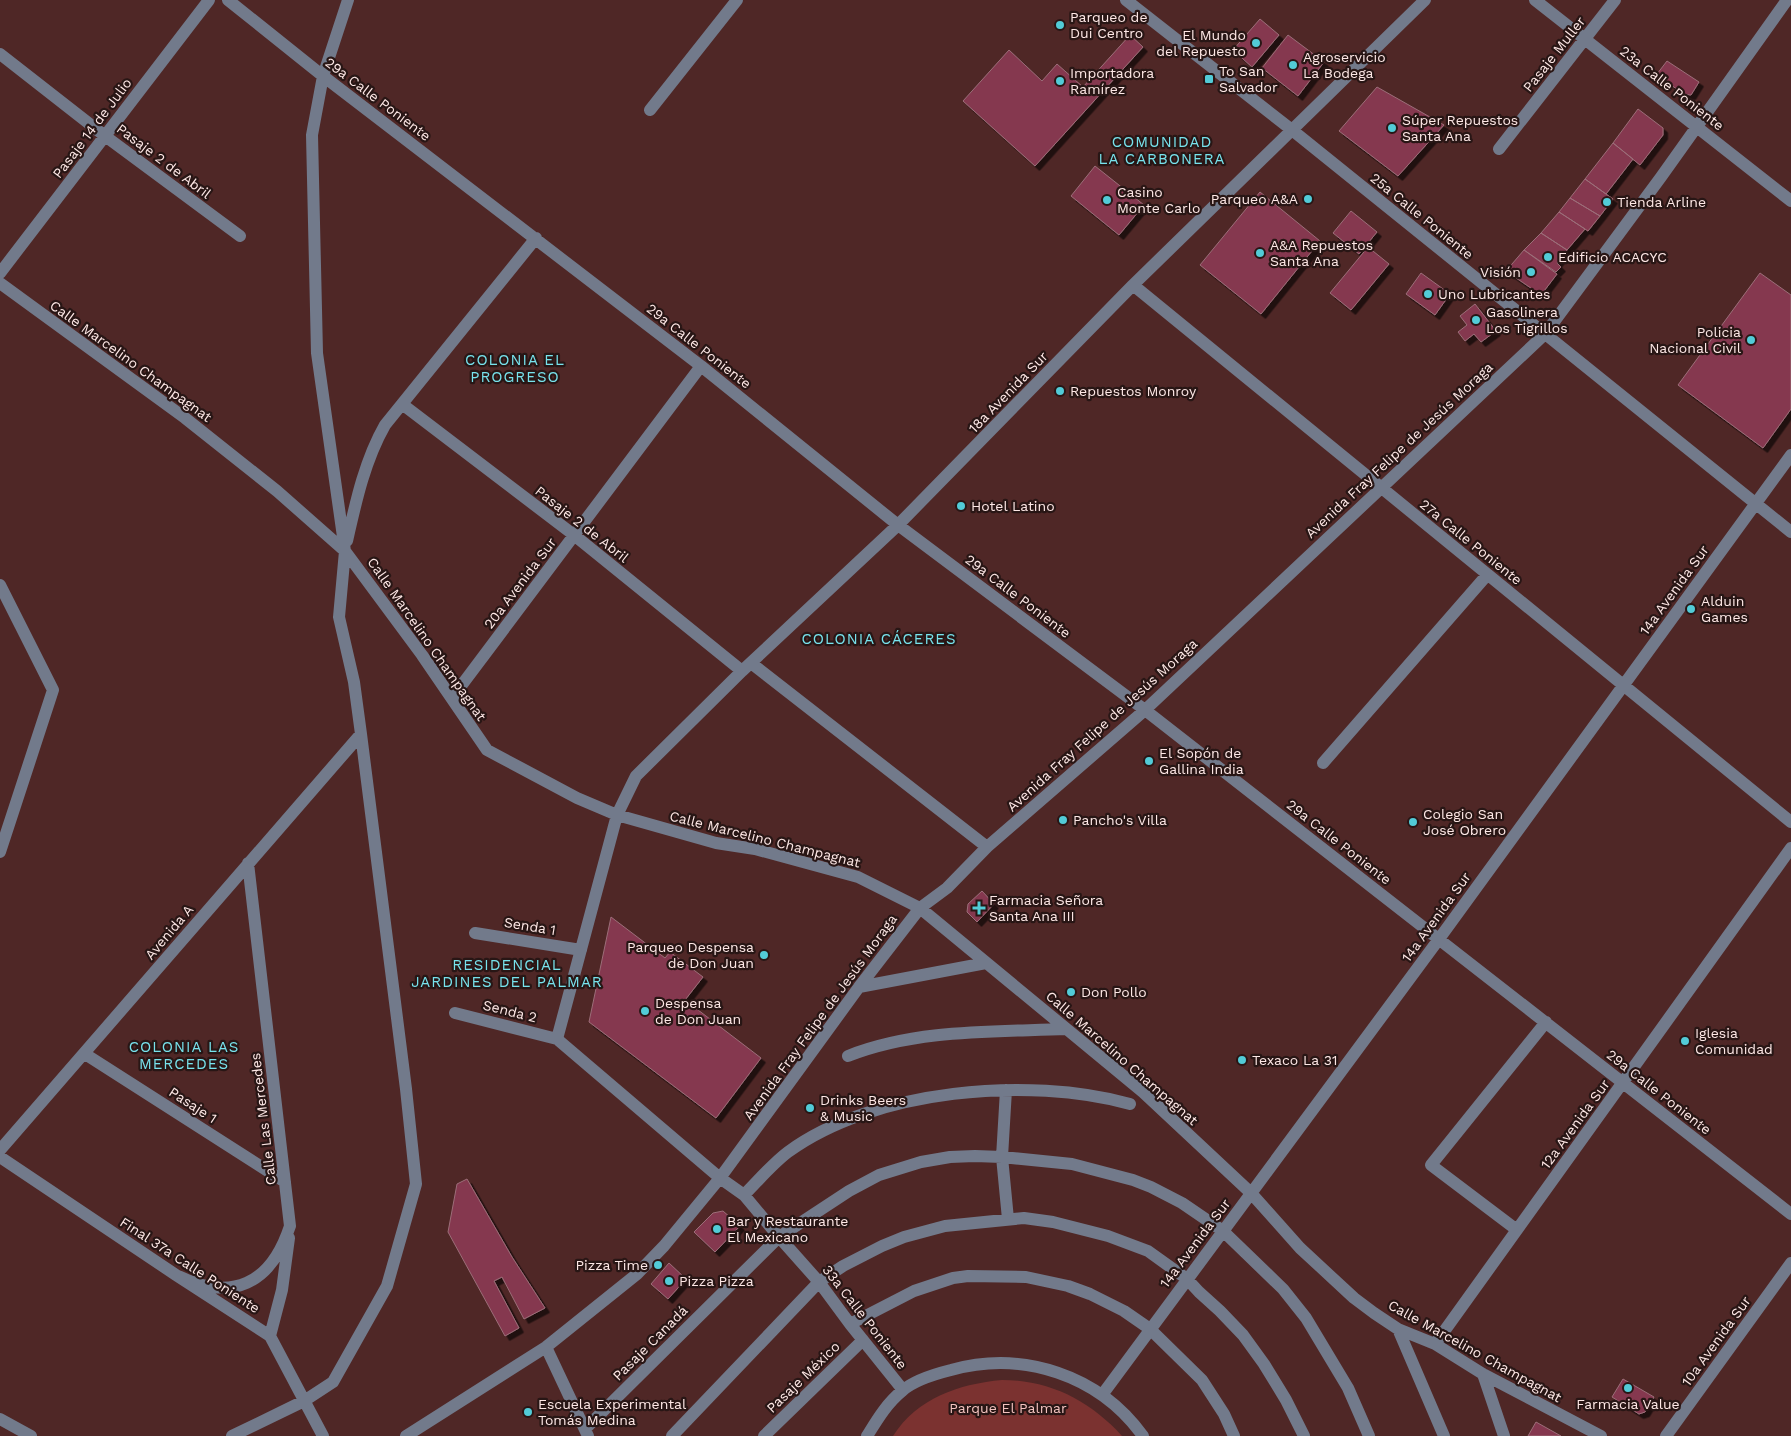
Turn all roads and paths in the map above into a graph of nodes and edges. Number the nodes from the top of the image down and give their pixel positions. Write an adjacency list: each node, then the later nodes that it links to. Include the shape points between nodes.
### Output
1 (209, 0): 16 (street, Pasaje 14 de Julio)
2 (228, 0): 12 (street, 29a Calle Poniente)
3 (348, 0): 12 (street)
4 (738, 0): 13 (street)
5 (1126, 0): 15 (street, 25a Calle Poniente)
6 (1425, 0): 15 (street, 18a Avenida Sur)
7 (1535, 0): 10 (street, 23a Calle Poniente)
8 (1615, 0): 10 (street, Pasaje Muller)
9 (1787, 0): 14 (street, Avenida Fray Felipe de Jesús Moraga)
10 (1585, 39): 14 (street, 23a Calle Poniente); 17 (street, Pasaje Muller)
11 (0, 54): 16 (street, Pasaje 2 de Abril)
12 (323, 76): 20 (street, 29a Calle Poniente); 33 (street, via 312,135 317,353)
13 (650, 110)
14 (1697, 126): 18 (street, 23a Calle Poniente); 24 (street, Avenida Fray Felipe de Jesús Moraga)
15 (1292, 130): 23 (street, 18a Avenida Sur); 24 (street, 25a Calle Poniente)
16 (105, 136): 19 (street, Pasaje 2 de Abril); 21 (street, Pasaje 14 de Julio)
17 (1498, 149)
18 (1791, 201)
19 (240, 236)
20 (536, 238): 25 (street, 29a Calle Poniente); 26 (street)
21 (0, 274)
22 (0, 283): 33 (street, Calle Marcelino Champagnat, via 186,418 276,490)
23 (1133, 285): 28 (street, 27a Calle Poniente); 30 (street, 18a Avenida Sur)
24 (1545, 334): 28 (street, Avenida Fray Felipe de Jesús Moraga); 29 (street, 25a Calle Poniente)
25 (701, 366): 30 (street, 29a Calle Poniente); 32 (street, 20a Avenida Sur)
26 (402, 404): 32 (street, Pasaje 2 de Abril); 33 (street, via 376,440)
27 (1791, 455): 29 (street, 14a Avenida Sur)
28 (1381, 488): 34 (street, 27a Calle Poniente); 39 (street, Avenida Fray Felipe de Jesús Moraga)
29 (1756, 504): 31 (street, 25a Calle Poniente); 37 (street, 14a Avenida Sur)
30 (898, 525): 36 (street, 18a Avenida Sur); 39 (street, 29a Calle Poniente)
31 (1791, 532)
32 (574, 535): 36 (street, Pasaje 2 de Abril); 38 (street, 20a Avenida Sur)
33 (345, 551): 38 (street, Calle Marcelino Champagnat); 40 (street, via 339,617 354,682)
34 (1487, 574): 37 (street, 27a Calle Poniente); 41 (street)
35 (0, 585): 46 (street, via 53,690)
36 (746, 667): 42 (street, 18a Avenida Sur, via 636,776); 44 (street, Pasaje 2 de Abril)
37 (1624, 686): 43 (street, 27a Calle Poniente); 50 (street, 14a Avenida Sur)
38 (452, 698): 42 (street, Calle Marcelino Champagnat, via 487,750 577,798)
39 (1145, 710): 44 (street, Avenida Fray Felipe de Jesús Moraga); 50 (street, 29a Calle Poniente)
40 (361, 734): 47 (street, Avenida A); 90 (street, via 416,1184 387,1286 333,1382)
41 (1324, 763)
42 (617, 815): 48 (street, Calle Marcelino Champagnat, via 858,877); 51 (street, 18a Avenida Sur)
43 (1791, 822)
44 (987, 847): 48 (street, Avenida Fray Felipe de Jesús Moraga, via 947,888)
45 (1791, 848): 60 (street, 12a Avenida Sur)
46 (0, 852)
47 (248, 863): 58 (street, Avenida A); 67 (street, Calle Las Mercedes)
48 (920, 908): 52 (street, Calle Marcelino Champagnat); 53 (street, Avenida Fray Felipe de Jesús Moraga)
49 (475, 932): 51 (street, Senda 1)
50 (1439, 939): 55 (street, 29a Calle Poniente); 68 (street, 14a Avenida Sur)
51 (581, 950): 57 (street, 18a Avenida Sur)
52 (986, 963): 53 (street); 56 (street, Calle Marcelino Champagnat)
53 (859, 987): 66 (street, Avenida Fray Felipe de Jesús Moraga)
54 (455, 1013): 57 (street, Senda 2)
55 (1546, 1022): 60 (street, 29a Calle Poniente); 73 (street, via 1431,1165)
56 (1066, 1029): 59 (street, via 928,1037 878,1046); 68 (street, Calle Marcelino Champagnat, via 1142,1092)
57 (557, 1039): 66 (street, 33a Calle Poniente)
58 (85, 1054): 63 (street, Avenida A); 67 (street, Pasaje 1)
59 (848, 1056)
60 (1623, 1082): 70 (street, 29a Calle Poniente); 73 (street, 12a Avenida Sur)
61 (1006, 1090): 62 (street, via 1075,1093); 65 (street); 69 (street, via 908,1102 843,1122 787,1153)
62 (1130, 1104)
63 (0, 1150)
64 (0, 1157): 77 (street, Final 37a Calle Poniente)
65 (1002, 1157): 71 (street); 74 (street, Pasaje Canadá, via 1072,1164 1133,1180 1182,1203); 75 (street, Pasaje Canadá, via 950,1157 906,1166 862,1183)
66 (720, 1178): 69 (street, 33a Calle Poniente); 86 (street, Avenida Fray Felipe de Jesús Moraga, via 637,1274)
67 (285, 1182): 72 (street, Calle Las Mercedes)
68 (1251, 1193): 74 (street, 14a Avenida Sur); 81 (street, Calle Marcelino Champagnat, via 1300,1248 1354,1298)
69 (744, 1195): 75 (street, 33a Calle Poniente)
70 (1791, 1214)
71 (1008, 1218): 78 (street, via 1054,1222 1108,1236 1148,1251); 79 (street, via 945,1226 904,1237 851,1262)
72 (290, 1226): 77 (street, Calle Las Mercedes, via 271,1264 246,1284 216,1288); 83 (street, via 282,1290)
73 (1517, 1230): 85 (street, 12a Avenida Sur)
74 (1223, 1231): 78 (street, 14a Avenida Sur); 103 (street, Pasaje Canadá, via 1283,1288 1306,1318 1348,1388)
75 (779, 1237): 79 (street, 33a Calle Poniente); 92 (street, Pasaje Canadá)
76 (1791, 1263): 107 (street, 10a Avenida Sur)
77 (176, 1276): 83 (street, Final 37a Calle Poniente)
78 (1187, 1279): 82 (street, 14a Avenida Sur); 102 (street, via 1243,1335 1286,1400)
79 (819, 1282): 80 (street, 33a Calle Poniente); 97 (street)
80 (850, 1324): 82 (street, via 932,1284 968,1276 993,1276 1026,1277 1068,1286 1124,1311); 84 (street, 33a Calle Poniente)
81 (1398, 1328): 85 (street, Calle Marcelino Champagnat); 104 (street)
82 (1150, 1329): 89 (street, 14a Avenida Sur); 101 (street, via 1202,1380)
83 (270, 1336): 90 (street, Final 37a Calle Poniente)
84 (862, 1340): 88 (street, 33a Calle Poniente); 98 (street, Pasaje México)
85 (1435, 1344): 87 (street, Calle Marcelino Champagnat)
86 (546, 1347): 92 (street); 96 (street, Avenida Fray Felipe de Jesús Moraga)
87 (1483, 1374): 105 (street); 106 (street, Calle Marcelino Champagnat)
88 (903, 1390): 89 (street, via 940,1373 1000,1363 1059,1373); 99 (street)
89 (1102, 1394): 100 (street)
90 (304, 1401): 94 (street); 95 (street, Final 37a Calle Poniente)
91 (0, 1419): 93 (street)
92 (586, 1432)
93 (31, 1436)
94 (232, 1436)
95 (323, 1436)
96 (406, 1436)
97 (672, 1436)
98 (764, 1436)
99 (867, 1436)
100 (1143, 1436)
101 (1234, 1436)
102 (1304, 1436)
103 (1369, 1436)
104 (1444, 1436)
105 (1504, 1436)
106 (1601, 1436)
107 (1666, 1436)

